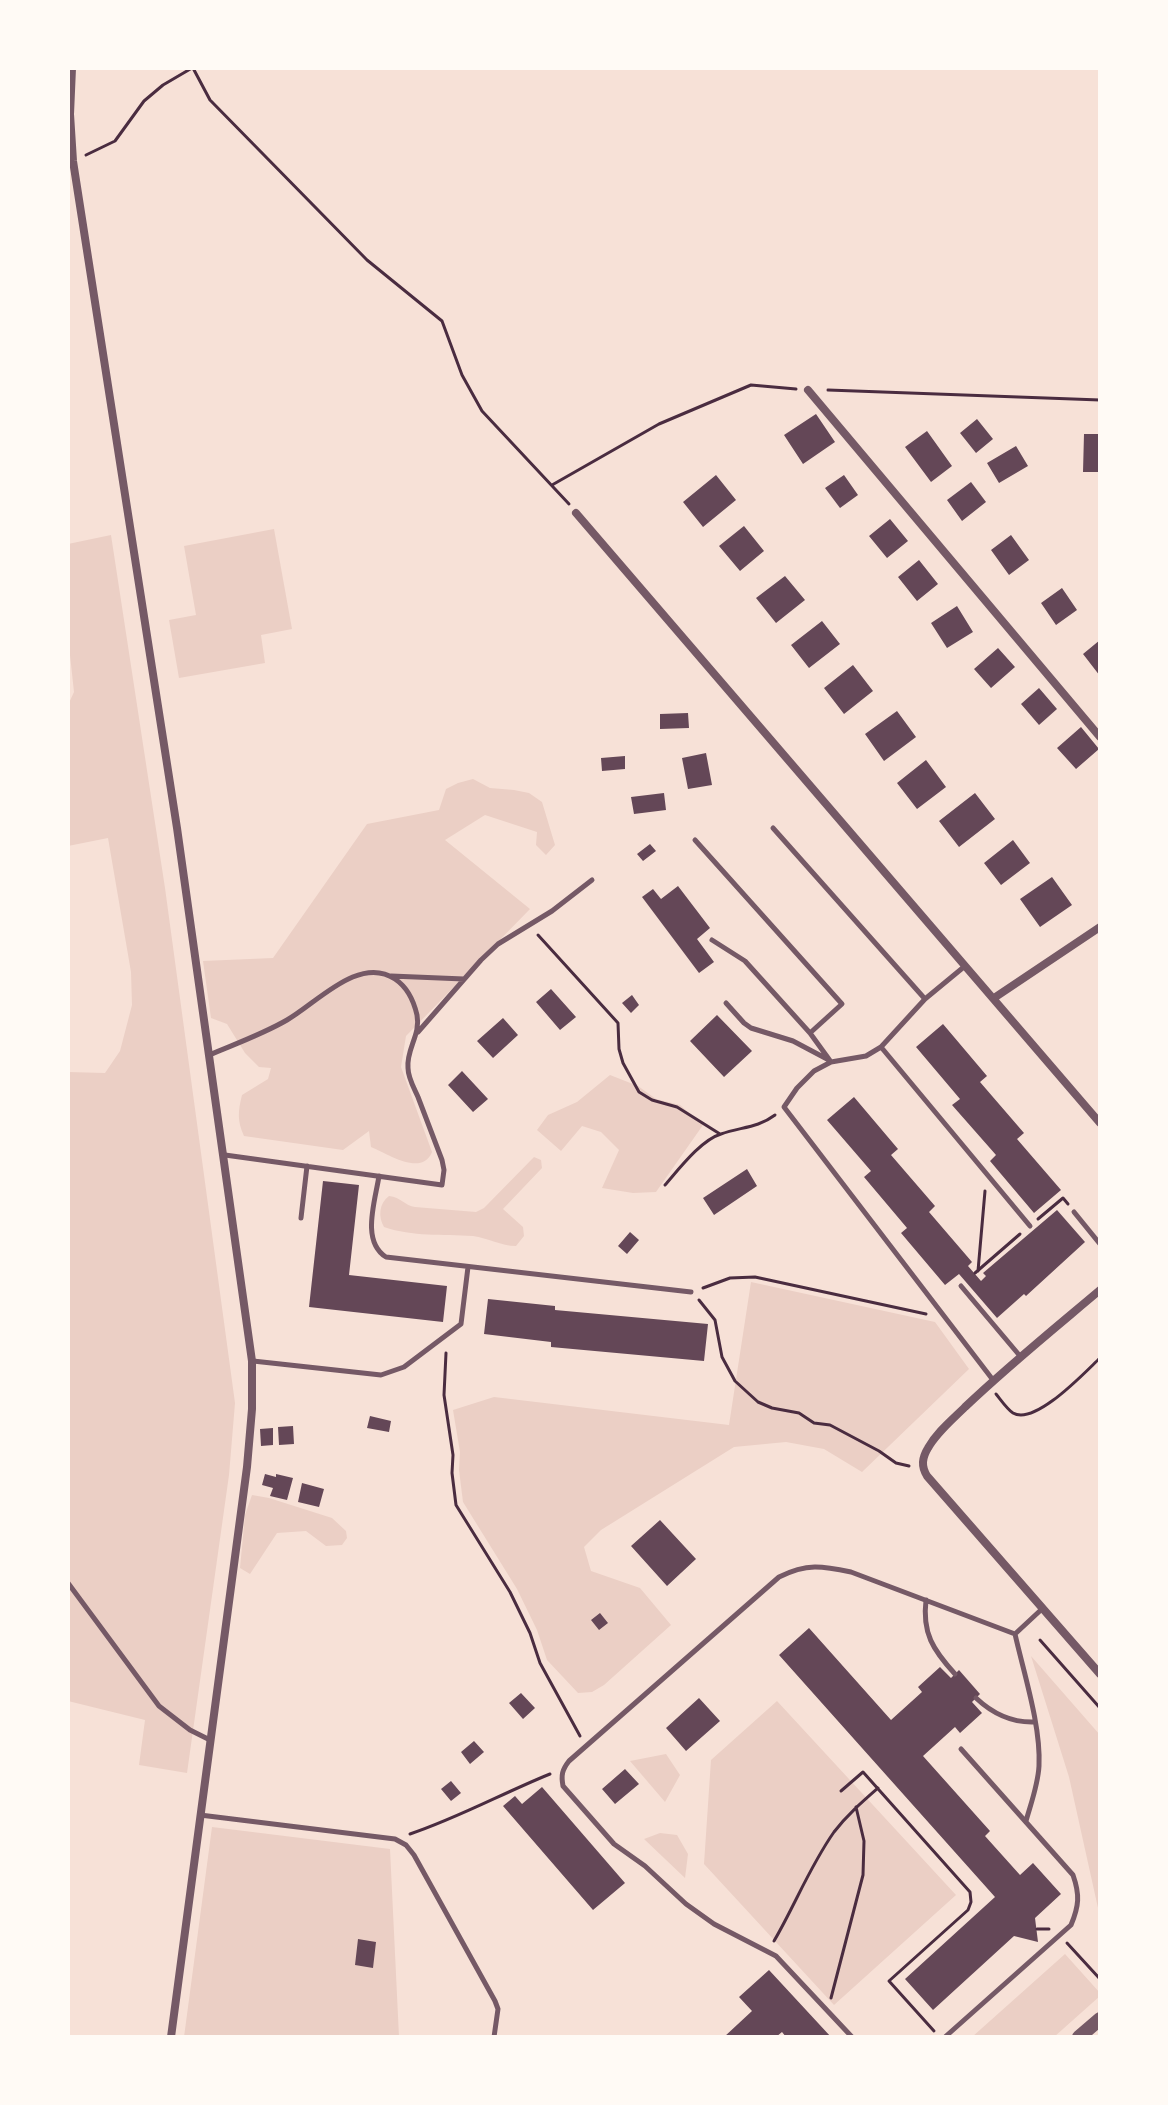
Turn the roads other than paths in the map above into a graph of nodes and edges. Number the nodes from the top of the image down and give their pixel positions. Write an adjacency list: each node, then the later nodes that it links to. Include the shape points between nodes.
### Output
1 (72, 68): 2 (street)
2 (71, 162): 20 (street)
3 (808, 390): 5 (street)
4 (576, 513): 11 (street)
5 (1100, 737)
6 (773, 828): 15 (lane)
7 (695, 840): 18 (lane, via 842,1004)
8 (592, 880): 13 (lane, via 498,944)
9 (1100, 927): 14 (street)
10 (712, 940): 18 (lane, via 745,961)
11 (965, 966): 14 (street); 15 (lane)
12 (390, 976): 13 (lane); 17 (lane, via 411,999); 20 (lane, via 350,977 276,1026)
13 (464, 979): 17 (lane)
14 (994, 998): 22 (street)
15 (925, 999): 19 (lane)
16 (726, 1003): 21 (lane, via 751,1028 793,1041)
17 (418, 1032): 25 (lane, via 407,1067 442,1160 442,1185)
18 (810, 1033): 21 (lane)
19 (881, 1047): 21 (lane, via 866,1056); 28 (lane)
20 (209, 1055): 23 (street)
21 (831, 1062): 36 (lane, via 814,1071 784,1107)
22 (1100, 1123)
23 (225, 1155): 24 (lane); 35 (street)
24 (307, 1166): 25 (lane); 27 (lane)
25 (379, 1176): 30 (lane, via 371,1228 377,1251 386,1257)
26 (1074, 1212): 29 (lane)
27 (301, 1218)
28 (1030, 1226)
29 (1100, 1244)
30 (468, 1267): 33 (lane); 35 (lane, via 461,1324 404,1367 381,1375)
31 (961, 1286): 34 (lane)
32 (1100, 1290): 34 (street)
33 (691, 1292)
34 (1021, 1357): 36 (street)
35 (252, 1361): 45 (street, via 247,1467)
36 (991, 1383): 39 (street, via 936,1436 924,1470)
37 (68, 1583): 45 (lane, via 159,1706)
38 (926, 1600): 40 (lane); 41 (lane, via 932,1645); 52 (lane, via 851,1572 823,1566 793,1570 584,1748 561,1777 563,1786 614,1844 714,1924 784,1963)
39 (1043, 1608): 40 (lane); 42 (street)
40 (1015, 1634): 44 (lane)
41 (955, 1674)
42 (1100, 1674)
43 (976, 1698): 44 (lane, via 1005,1718)
44 (1035, 1722): 48 (lane, via 1039,1764)
45 (210, 1740): 47 (street)
46 (961, 1749): 48 (lane)
47 (200, 1815): 50 (street); 51 (lane, via 395,1839 406,1845 495,2001)
48 (1026, 1822): 53 (lane, via 1073,1875 1079,1907 1071,1925)
49 (1100, 2019): 54 (street)
50 (171, 2037)
51 (494, 2037)
52 (852, 2037)
53 (942, 2037)
54 (1079, 2037)

